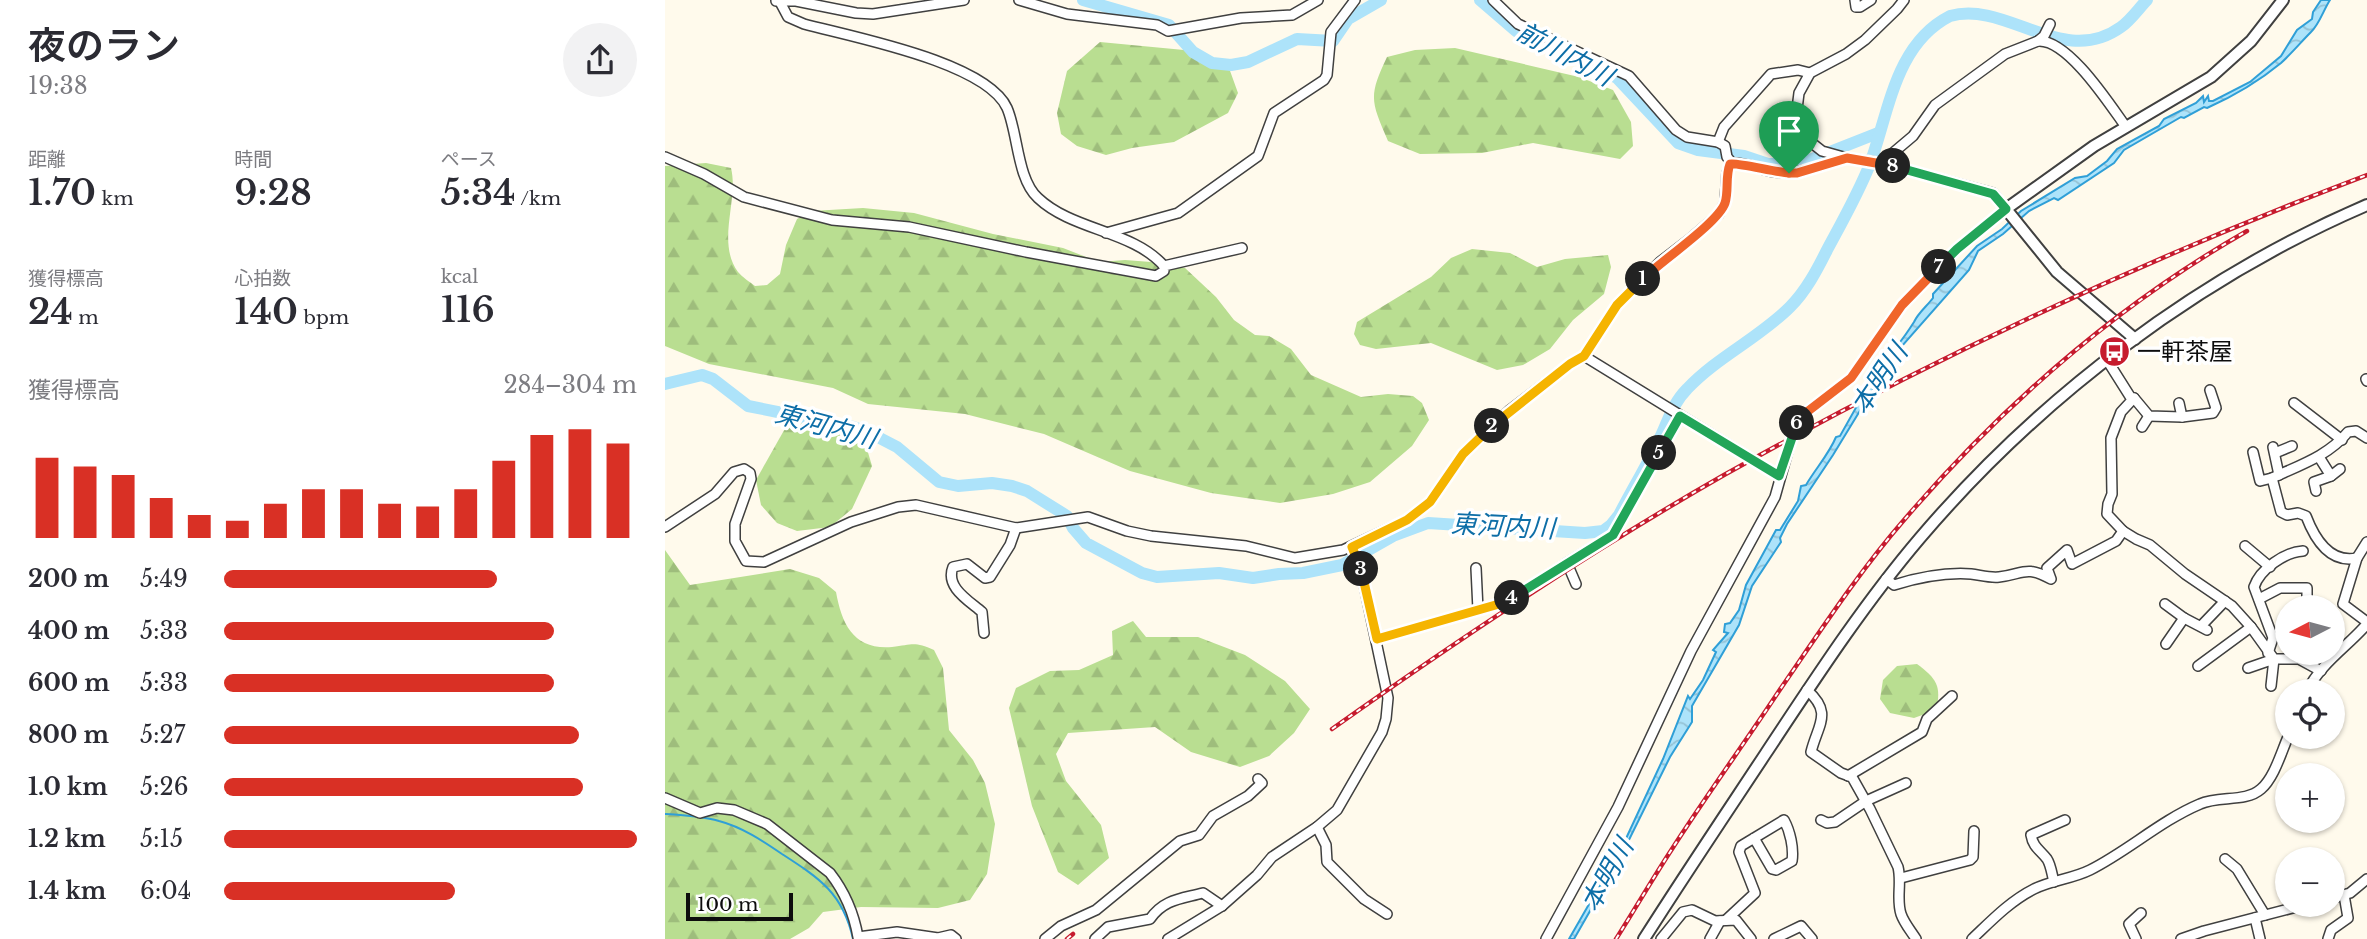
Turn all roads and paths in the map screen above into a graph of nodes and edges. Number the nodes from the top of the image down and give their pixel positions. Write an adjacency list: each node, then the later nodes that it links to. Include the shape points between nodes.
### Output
1 (964, 0): 10 (street, via 873,14)
2 (1019, 0): 3 (street, via 1067,14 1157,25 1168,31 1241,18 1292,15)
3 (1318, 0)
4 (1355, 0): 22 (street, via 1331,32 1324,80 1274,113 1258,156 1178,213)
5 (1493, 0): 15 (street, via 1518,24 1629,76 1687,137)
6 (1856, 0): 7 (street, via 1860,7)
7 (1871, 0)
8 (1904, 0): 13 (street, via 1865,40)
9 (2283, 0): 14 (street, via 2264,27 2211,77)
10 (778, 1): 22 (street, via 788,17 804,24 917,53 999,93 1032,191 1048,206)
11 (2050, 24): 12 (street)
12 (2041, 38): 14 (street, via 2078,63); 19 (street, via 2005,54 1935,105 1913,136)
13 (1810, 74): 15 (street, via 1798,69 1771,74 1724,127); 17 (street, via 1799,93 1797,109 1808,140 1822,151)
14 (2126, 127): 21 (street)
15 (1722, 144): 18 (street)
16 (665, 157): 24 (street, via 744,197 832,220 909,227 1156,276)
17 (1847, 158): 18 (street, via 1797,173 1751,168); 19 (street)
18 (1730, 160): 26 (street, via 1719,214 1617,305)
19 (1878, 162): 21 (street, via 1993,194)
20 (2367, 205): 25 (street, via 2252,263)
21 (2008, 212): 25 (street, via 2057,272); 44 (street, via 1957,249 1902,305 1851,378 1803,415)
22 (1106, 233): 24 (street, via 1152,253)
23 (1242, 248): 24 (street)
24 (1164, 266)
25 (2135, 339): 27 (street)
26 (1584, 356): 32 (street); 53 (street, via 1510,410 1472,445 1430,502 1407,520)
27 (2107, 360): 29 (street); 59 (street, via 1975,478)
28 (2210, 390): 34 (street, via 2216,408 2213,413)
29 (2134, 398): 33 (street); 36 (street, via 2121,412)
30 (2179, 403): 34 (street)
31 (2294, 403): 38 (street)
32 (1677, 415): 44 (street); 56 (street, via 1613,535)
33 (2149, 416): 34 (street); 35 (street)
34 (2182, 417)
35 (2142, 427)
36 (2116, 433): 41 (street); 50 (street, via 2107,514)
37 (2367, 438): 38 (street, via 2349,432)
38 (2342, 440): 42 (street)
39 (2292, 446): 45 (street, via 2274,450)
40 (2253, 452): 45 (street, via 2260,481)
41 (2115, 455)
42 (2319, 457): 45 (street); 46 (street)
43 (2340, 469): 46 (street)
44 (1779, 476): 111 (street, via 1775,497 1691,651 1618,807)
45 (2276, 477): 55 (street, via 2281,512 2306,516 2325,550)
46 (2331, 477): 47 (street, via 2314,482)
47 (2316, 491)
48 (665, 527): 49 (street, via 744,469 751,479 735,524 736,541 746,561 764,562 851,522 898,507 932,507)
49 (1016, 528): 53 (street, via 1088,517 1151,536 1247,546 1295,558); 69 (street, via 990,577 967,564 953,567 949,576 953,586 982,612)
50 (2123, 531): 59 (street, via 2116,541 2071,564 2067,550 2047,568 2051,579 2037,571 2001,577 1935,574 1894,584); 63 (street, via 2150,545)
51 (2367, 542): 55 (street)
52 (2245, 546): 57 (street)
53 (1353, 548): 70 (street)
54 (2303, 551): 57 (street)
55 (2357, 558): 67 (street, via 2343,604)
56 (1567, 563): 60 (street); 65 (street, via 1506,602)
57 (2270, 567): 62 (street, via 2254,586)
58 (1476, 568): 65 (street)
59 (1886, 579): 80 (street)
60 (1576, 584)
61 (2307, 595): 62 (street, via 2307,588 2280,589)
62 (2259, 599): 73 (street, via 2273,638)
63 (2225, 601): 66 (street, via 2204,628); 68 (street)
64 (2165, 604): 66 (street)
65 (1478, 610): 70 (street)
66 (2184, 618): 72 (street)
67 (2367, 623): 71 (street)
68 (2251, 627): 73 (street); 75 (street)
69 (983, 634)
70 (1377, 639): 90 (street, via 1388,698 1382,732 1337,810)
71 (2345, 642)
72 (2166, 644)
73 (2271, 656): 76 (street); 77 (street, via 2299,659); 79 (street)
74 (2325, 665): 77 (street)
75 (2198, 666)
76 (2248, 668)
77 (2321, 671): 78 (street)
78 (2315, 679)
79 (2271, 686)
80 (1807, 690): 83 (street, via 1822,708 1811,752); 112 (street)
81 (1952, 696): 83 (street, via 1927,719 1922,732)
82 (2282, 749): 96 (street, via 2264,788 2243,797 2198,804 2088,871)
83 (1848, 776): 87 (street)
84 (1258, 779): 108 (street, via 1262,783 1213,816 1199,835 1179,841 1096,911 1061,926)
85 (1906, 783): 87 (street)
86 (665, 798): 107 (street, via 700,813 734,810 767,824 837,881 858,937 897,932)
87 (1866, 801): 88 (street, via 1835,822); 94 (street)
88 (1821, 820)
89 (2065, 820): 96 (street, via 2031,835 2039,853 2048,860)
90 (1317, 827): 99 (street, via 1272,857); 102 (street, via 1326,845 1327,862 1364,899)
91 (1974, 831): 94 (street, via 1970,860)
92 (1754, 838): 92 (street, via 1784,820 1792,861 1772,869); 105 (street, via 1739,852 1755,893)
93 (2225, 859): 103 (street, via 2237,869)
94 (1901, 878): 117 (street, via 1901,915)
95 (2367, 878): 97 (street)
96 (2054, 882): 118 (street, via 2009,905)
97 (2345, 895)
98 (2345, 901): 122 (street, via 2348,918 2331,930)
99 (1222, 906): 109 (street, via 1203,893 1171,900 1150,919 1108,927); 110 (street)
100 (2275, 912): 103 (street)
101 (2141, 913): 119 (street, via 2129,924)
102 (1387, 914)
103 (2265, 915): 104 (street)
104 (2255, 918): 120 (street); 121 (street)
105 (1723, 920): 113 (street, via 1683,912); 114 (street); 115 (street, via 1736,920)
106 (1778, 938): 116 (street, via 1801,926)
107 (956, 939)
108 (1045, 939)
109 (1095, 939)
110 (1168, 939)
111 (1546, 939)
112 (1644, 939)
113 (1661, 939)
114 (1710, 939)
115 (1751, 939)
116 (1812, 939)
117 (1916, 939)
118 (1972, 939)
119 (2136, 939)
120 (2181, 939)
121 (2260, 939)
122 (2328, 939)

